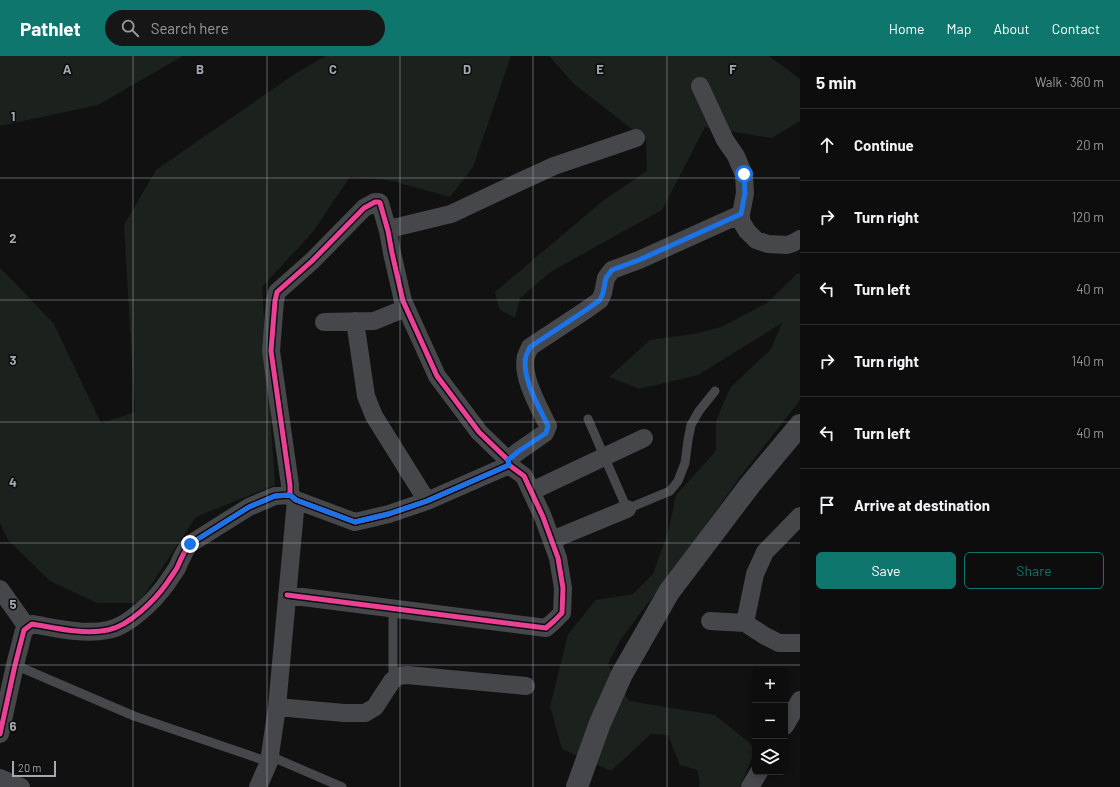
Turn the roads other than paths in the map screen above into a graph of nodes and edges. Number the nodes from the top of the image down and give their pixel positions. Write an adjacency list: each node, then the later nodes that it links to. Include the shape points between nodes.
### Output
1 (700, 86): 3 (street, via 744,174 745,193)
2 (636, 138): 4 (street, via 554,166 451,214)
3 (741, 214): 5 (street, via 746,231 756,240 768,244 787,245); 14 (street, via 612,270 606,278 600,300 530,347 526,357 526,375 548,426 546,433 519,451)
4 (388, 231): 6 (street); 16 (street, via 380,203 375,202 364,208 312,261 277,292 271,351)
5 (800, 239)
6 (406, 308): 7 (street, via 374,321); 14 (street, via 437,376 479,432)
7 (355, 321): 8 (street); 17 (street, via 366,396 374,416)
8 (324, 322)
9 (715, 391): 18 (lane, via 691,425 685,463 670,491)
10 (588, 419): 13 (lane)
11 (800, 425): 41 (street, via 750,485 669,592 622,674 600,723)
12 (644, 438): 13 (street)
13 (604, 457): 15 (street); 18 (lane)
14 (508, 463): 15 (street, via 524,476); 17 (street)
15 (532, 491): 20 (street)
16 (293, 498): 17 (street, via 355,522); 22 (street); 26 (street, via 275,496 249,507 190,544 166,585 146,607 119,626 92,632 32,624)
17 (427, 501)
18 (627, 509): 20 (street)
19 (800, 516): 25 (street, via 765,552 756,574)
20 (552, 540): 23 (street, via 563,588 562,614 546,628)
21 (0, 589): 26 (street)
22 (287, 595): 23 (street); 32 (street)
23 (393, 608): 29 (lane)
24 (710, 621): 25 (street)
25 (745, 623): 27 (street, via 778,643)
26 (27, 627): 28 (street)
27 (800, 643)
28 (15, 665): 34 (street); 35 (lane, via 134,716)
29 (394, 679): 30 (street, via 407,675); 32 (street, via 375,707 365,713)
30 (526, 686)
31 (800, 700): 33 (street)
32 (277, 707): 35 (street)
33 (788, 721)
34 (0, 733)
35 (270, 759): 39 (street); 40 (lane)
36 (756, 775): 42 (street)
37 (0, 778): 38 (street)
38 (21, 787)
39 (258, 787)
40 (342, 787)
41 (577, 787)
42 (750, 787)

